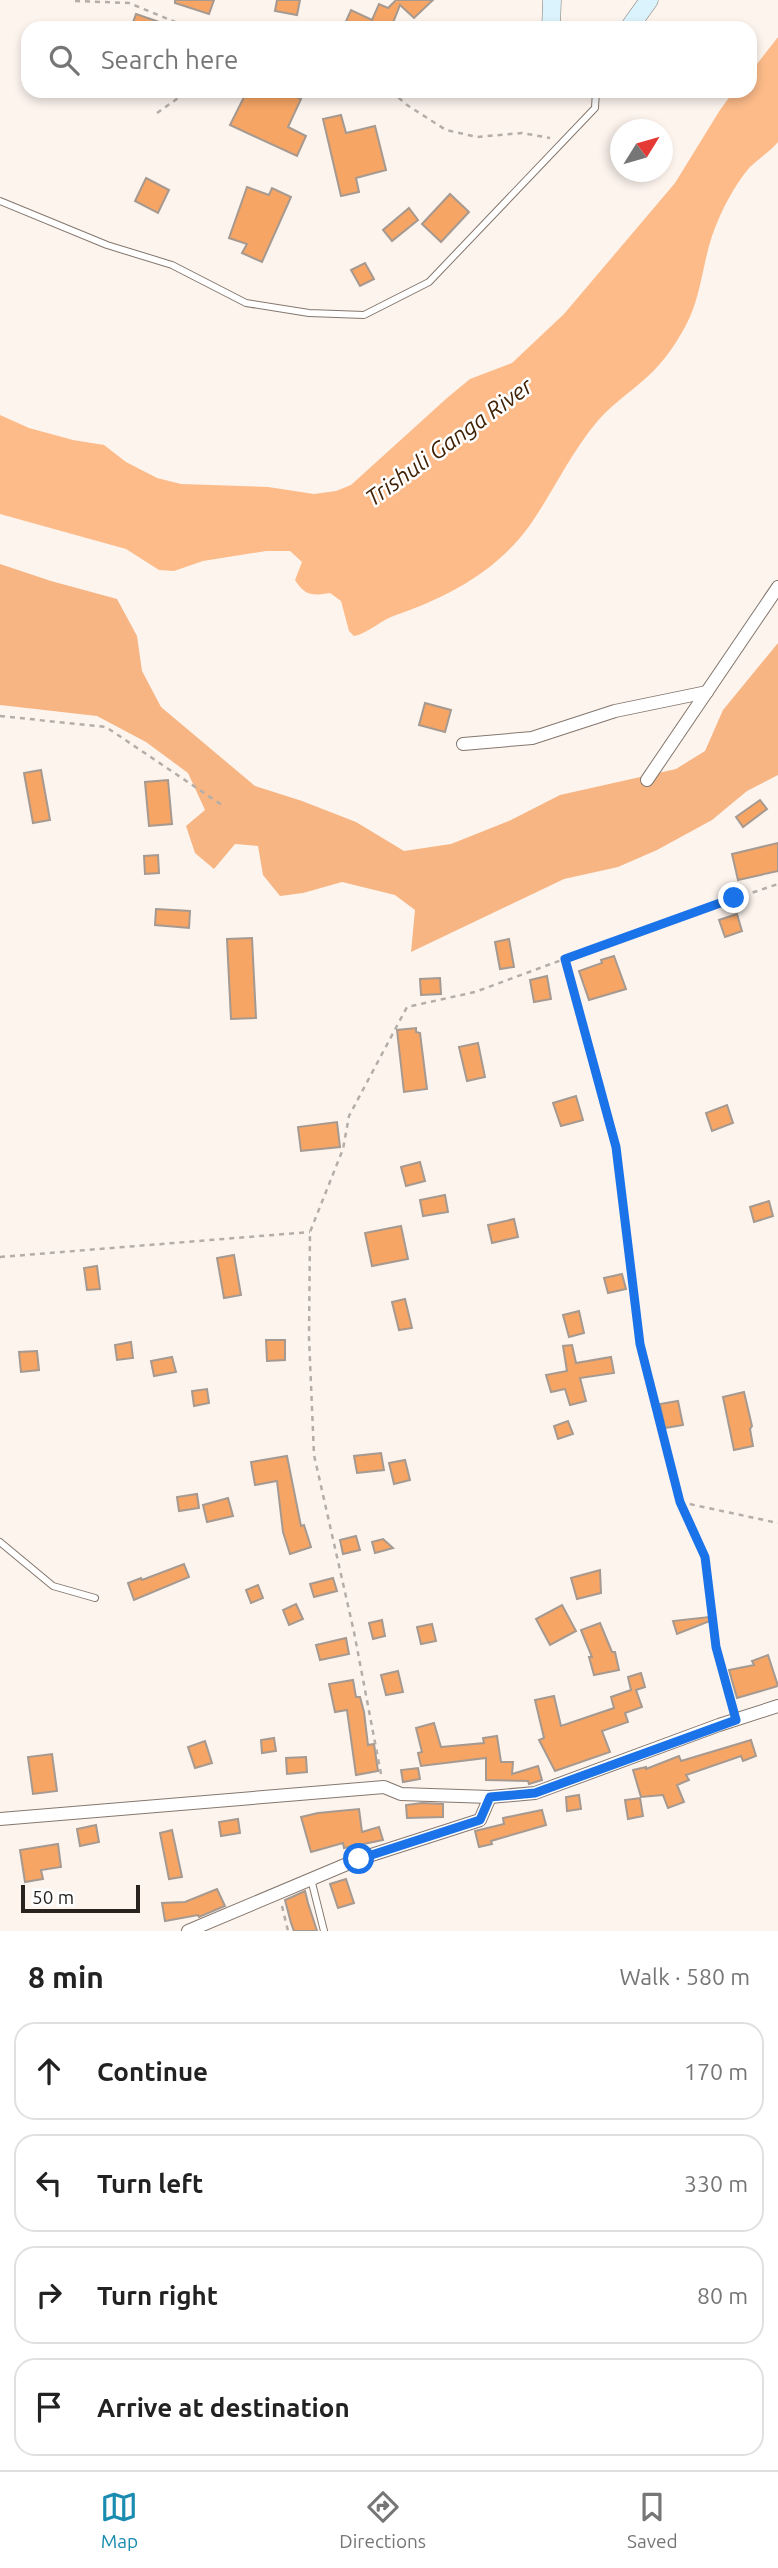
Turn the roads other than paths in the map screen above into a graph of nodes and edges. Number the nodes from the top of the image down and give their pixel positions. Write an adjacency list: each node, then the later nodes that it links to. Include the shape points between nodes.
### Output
1 (552, 0): 3 (street)
2 (649, 0): 4 (street)
3 (551, 21)
4 (634, 21)
5 (596, 98): 6 (lane, via 595,108 429,282 364,315 309,313 246,303 172,265 107,245)
6 (0, 201)
7 (778, 586): 8 (street)
8 (707, 692): 9 (street, via 615,711 532,738); 10 (street)
9 (463, 744)
10 (648, 779)
11 (0, 1542): 12 (lane, via 53,1586)
12 (94, 1598)
13 (778, 1706): 14 (street, via 535,1793)
14 (490, 1797): 15 (street, via 401,1794 384,1787); 16 (street, via 480,1820)
15 (0, 1819)
16 (311, 1879): 17 (street); 18 (lane)
17 (188, 1931)
18 (324, 1931)

